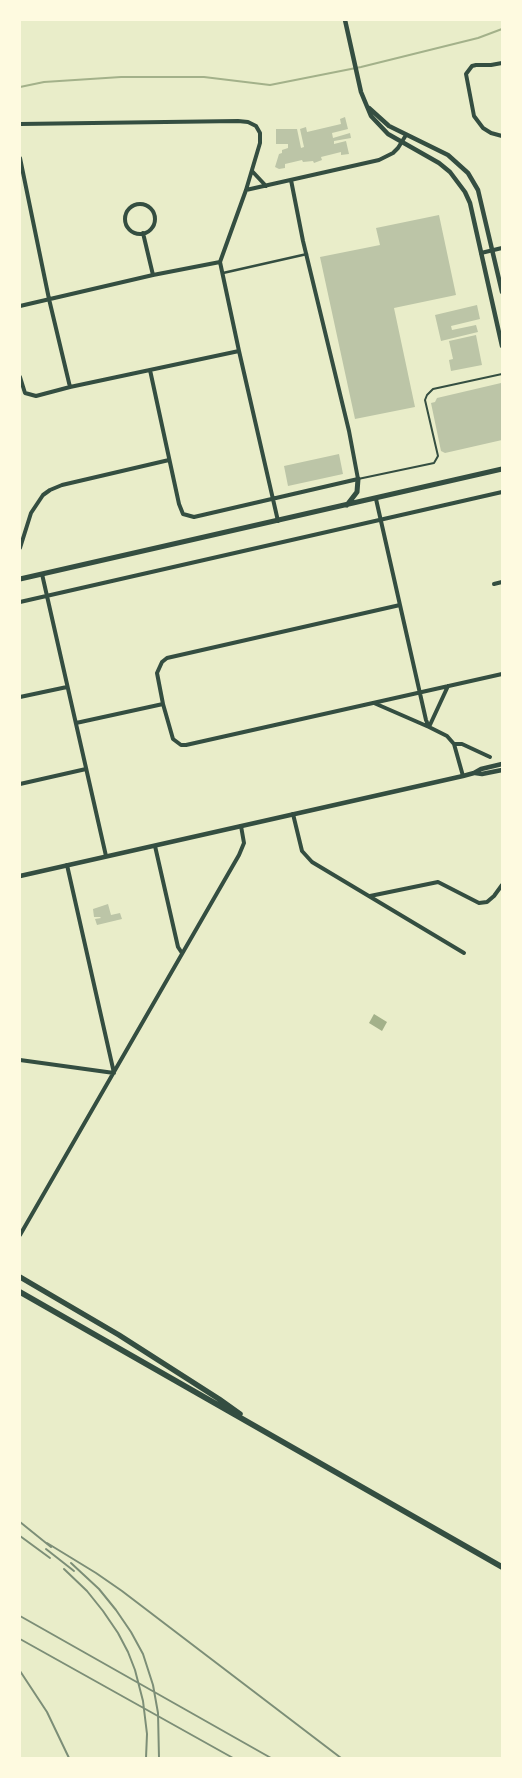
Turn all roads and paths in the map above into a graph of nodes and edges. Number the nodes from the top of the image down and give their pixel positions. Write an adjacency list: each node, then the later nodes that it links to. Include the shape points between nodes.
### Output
1 (345, 20): 3 (street, via 361,92)
2 (502, 63): 6 (street, via 472,66 466,74 474,116 483,128)
3 (368, 108): 5 (street, via 389,126); 7 (street, via 375,122)
4 (20, 124): 9 (street, via 248,122 260,133)
5 (406, 135): 7 (street); 15 (street, via 448,155 468,173 478,190)
6 (502, 136)
7 (401, 143): 10 (street, via 393,153 379,160); 17 (street, via 439,164 458,181 470,203)
8 (20, 158): 22 (street)
9 (252, 171): 11 (street); 12 (street)
10 (291, 180): 11 (street); 16 (street)
11 (266, 186): 12 (street)
12 (246, 190): 18 (street)
13 (143, 233): 13 (street, via 132,232 125,223 126,212 136,204 145,205 155,219 153,226); 20 (street)
14 (502, 248): 15 (street)
15 (493, 250): 17 (street); 21 (street)
16 (307, 254): 19 (street); 32 (street)
17 (481, 254): 24 (street)
18 (220, 262): 19 (street); 20 (street)
19 (222, 273): 25 (street)
20 (152, 275): 22 (street)
21 (502, 292)
22 (49, 299): 23 (street); 29 (street)
23 (20, 306)
24 (502, 346)
25 (239, 351): 26 (street); 34 (street)
26 (150, 370): 29 (street); 30 (street)
27 (502, 374): 32 (lane, via 433,389 426,394 437,460)
28 (20, 376): 29 (street, via 23,388 30,395)
29 (70, 387)
30 (169, 460): 34 (street, via 183,514 194,517); 39 (street, via 50,490 31,513)
31 (502, 469): 35 (main road)
32 (358, 479): 34 (street); 36 (main road, via 357,492)
33 (502, 492): 38 (street)
34 (273, 499): 37 (street)
35 (376, 499): 36 (main road); 38 (street)
36 (346, 506): 37 (main road)
37 (278, 521): 40 (main road)
38 (381, 521): 44 (street); 46 (street)
39 (20, 548)
40 (42, 574): 41 (main road); 44 (street)
41 (20, 579)
42 (502, 582): 43 (street)
43 (494, 584)
44 (47, 596): 45 (street); 49 (street)
45 (20, 602)
46 (400, 605): 50 (street); 53 (street, via 168,658 158,667 157,673)
47 (502, 674): 48 (street)
48 (448, 686): 50 (street); 55 (street)
49 (67, 687): 51 (street); 54 (street)
50 (420, 693): 52 (street); 55 (street)
51 (20, 697)
52 (374, 702): 53 (street, via 186,745 173,739); 55 (street)
53 (164, 704): 54 (street)
54 (76, 723): 59 (street)
55 (429, 727): 56 (street, via 447,736)
56 (454, 744): 57 (street, via 462,744); 62 (street)
57 (490, 757)
58 (502, 764): 61 (street)
59 (86, 770): 63 (street); 67 (street)
60 (502, 770): 61 (street)
61 (474, 773): 62 (street)
62 (463, 776): 64 (street)
63 (20, 784)
64 (293, 814): 65 (street); 71 (street, via 299,844 306,857)
65 (241, 826): 66 (street); 73 (street, via 242,849)
66 (156, 846): 67 (street); 73 (street)
67 (106, 856): 68 (street)
68 (67, 865): 69 (street); 75 (street)
69 (20, 876)
70 (502, 884): 71 (street, via 487,902 479,903 438,882)
71 (370, 896): 72 (street)
72 (464, 952)
73 (182, 953): 75 (street)
74 (20, 1060): 75 (street)
75 (114, 1073): 76 (street)
76 (20, 1235)
77 (20, 1277): 79 (main road, via 119,1335)
78 (20, 1292): 79 (main road)
79 (254, 1424): 80 (main road)
80 (502, 1567)

